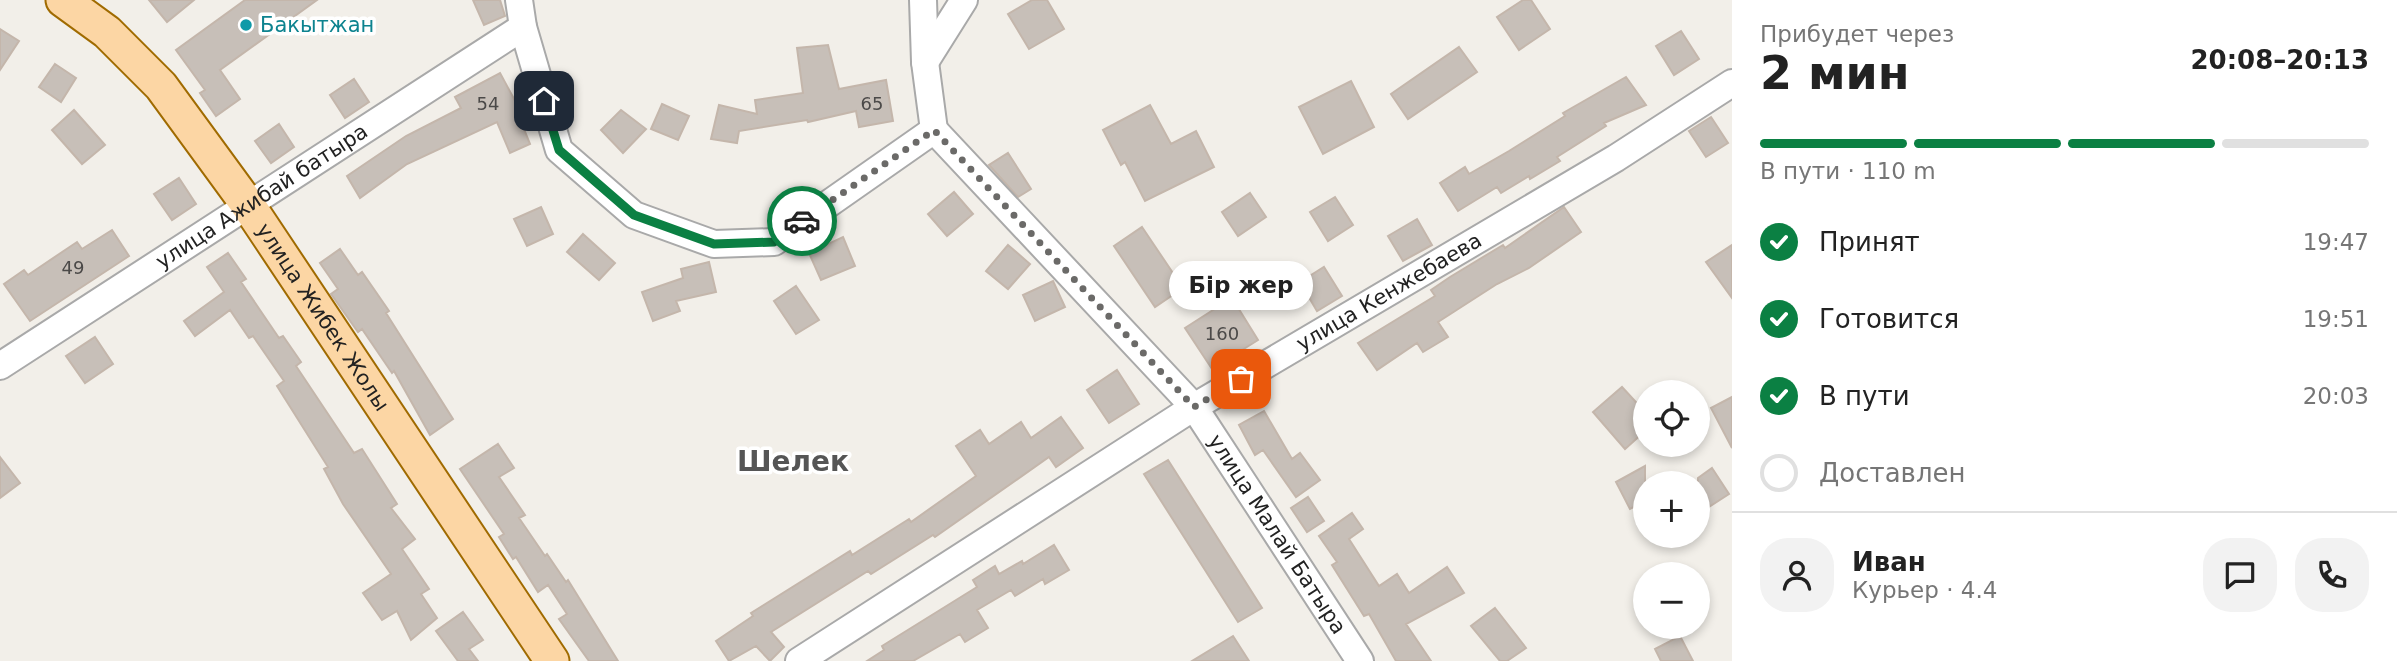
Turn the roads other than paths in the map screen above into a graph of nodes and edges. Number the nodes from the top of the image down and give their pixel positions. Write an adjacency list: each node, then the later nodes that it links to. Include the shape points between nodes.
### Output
1 (62, 0): 9 (main road, улица Жибек Жолы, via 107,32 161,86)
2 (519, 0): 5 (street)
3 (923, 0): 6 (street)
4 (964, 0): 6 (street)
5 (523, 27): 8 (street, via 559,150 634,215 714,244 774,242); 9 (street, улица Ажибай батыра)
6 (925, 62): 8 (street)
7 (1732, 83): 11 (street, улица Кенжебаева, via 1616,158)
8 (934, 130): 11 (street)
9 (248, 205): 10 (street, улица Ажибай батыра); 12 (main road, улица Жибек Жолы)
10 (0, 366)
11 (1194, 407): 13 (street, улица Кенжебаева); 14 (street, улица Малай Батыра)
12 (552, 661)
13 (799, 661)
14 (1360, 661)

